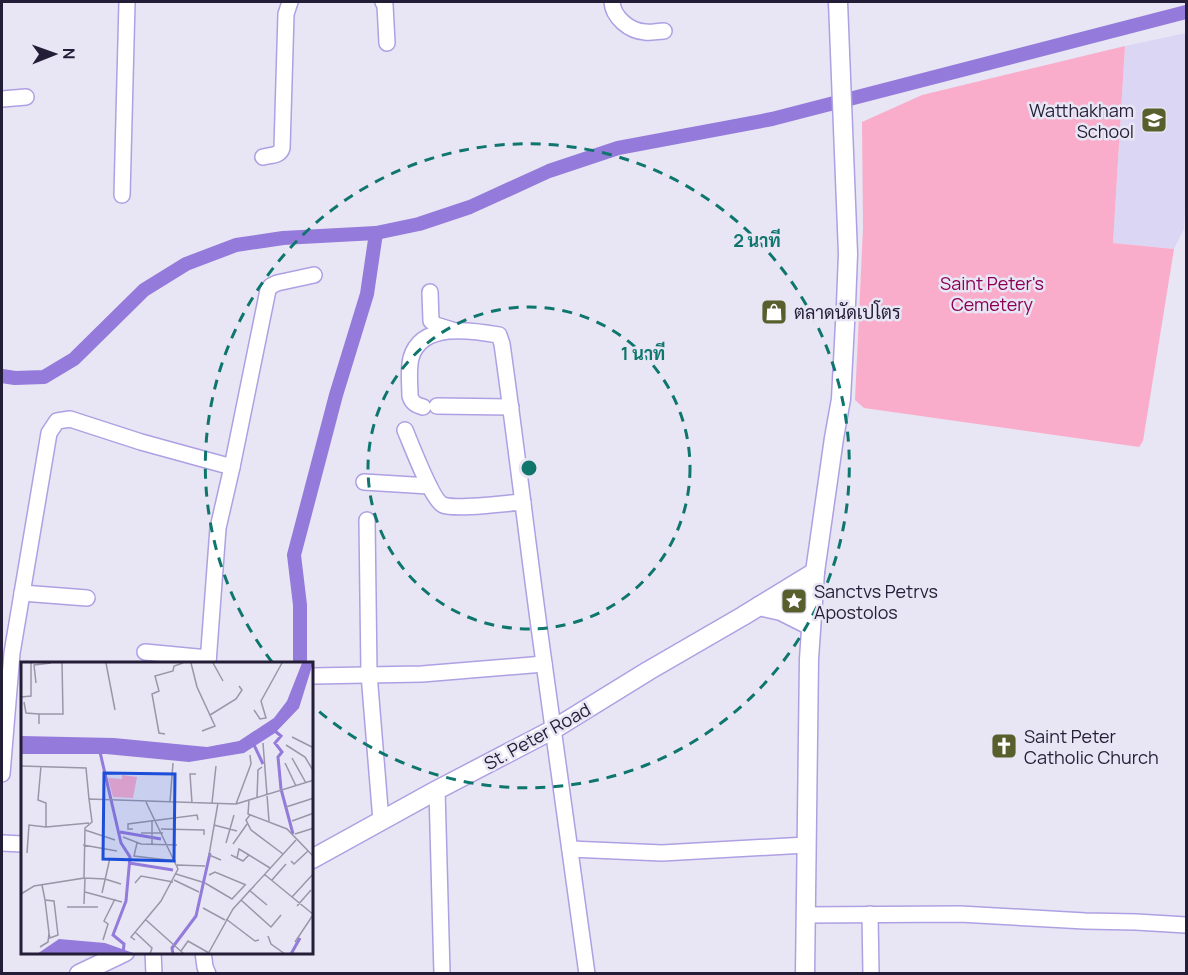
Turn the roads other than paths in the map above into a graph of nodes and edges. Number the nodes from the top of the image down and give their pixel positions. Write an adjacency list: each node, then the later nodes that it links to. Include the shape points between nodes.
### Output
1 (127, 2): 11 (street)
2 (290, 2): 10 (street, via 286,14 282,148 278,154)
3 (383, 2): 7 (street)
4 (612, 2): 6 (street, via 612,10 632,28 643,32)
5 (838, 2): 22 (street, via 848,254 841,399)
6 (664, 30)
7 (387, 43)
8 (26, 97): 9 (street)
9 (2, 99)
10 (263, 156)
11 (122, 195)
12 (314, 276): 17 (street, via 277,283 268,290)
13 (430, 292): 14 (street, via 431,321)
14 (452, 330): 15 (street, via 499,335); 15 (street, via 421,340 411,358 411,401 430,406)
15 (511, 406): 20 (street)
16 (405, 430): 19 (street)
17 (232, 467): 23 (street, via 70,418 57,421 49,433); 28 (street, via 218,528)
18 (364, 482): 19 (street)
19 (429, 486): 20 (street, via 443,505)
20 (523, 502): 29 (street)
21 (367, 520): 30 (street)
22 (815, 572): 25 (street, St. Peter Road); 26 (street)
23 (22, 593): 24 (street); 33 (street, via 12,652)
24 (87, 598)
25 (759, 606): 26 (street, via 781,611); 32 (street, St. Peter Road)
26 (811, 626): 38 (street)
27 (145, 652): 28 (street)
28 (208, 660)
29 (544, 663): 30 (street, via 422,674); 32 (street)
30 (369, 674): 31 (street); 35 (street)
31 (314, 676)
32 (554, 729): 34 (street, St. Peter Road); 39 (street)
33 (2, 774)
34 (437, 790): 35 (street, St. Peter Road); 50 (street)
35 (381, 821): 40 (street, St. Peter Road)
36 (2, 843): 37 (street)
37 (21, 844)
38 (806, 846): 39 (street, via 662,853); 42 (street)
39 (570, 849): 51 (street)
40 (314, 858)
41 (870, 914): 42 (street); 43 (street, via 960,914); 53 (street)
42 (805, 915): 52 (street)
43 (1186, 925)
44 (120, 954): 47 (street)
45 (153, 954): 48 (street)
46 (203, 954): 49 (street)
47 (79, 974)
48 (154, 974)
49 (208, 974)
50 (442, 974)
51 (587, 974)
52 (805, 974)
53 (871, 974)

